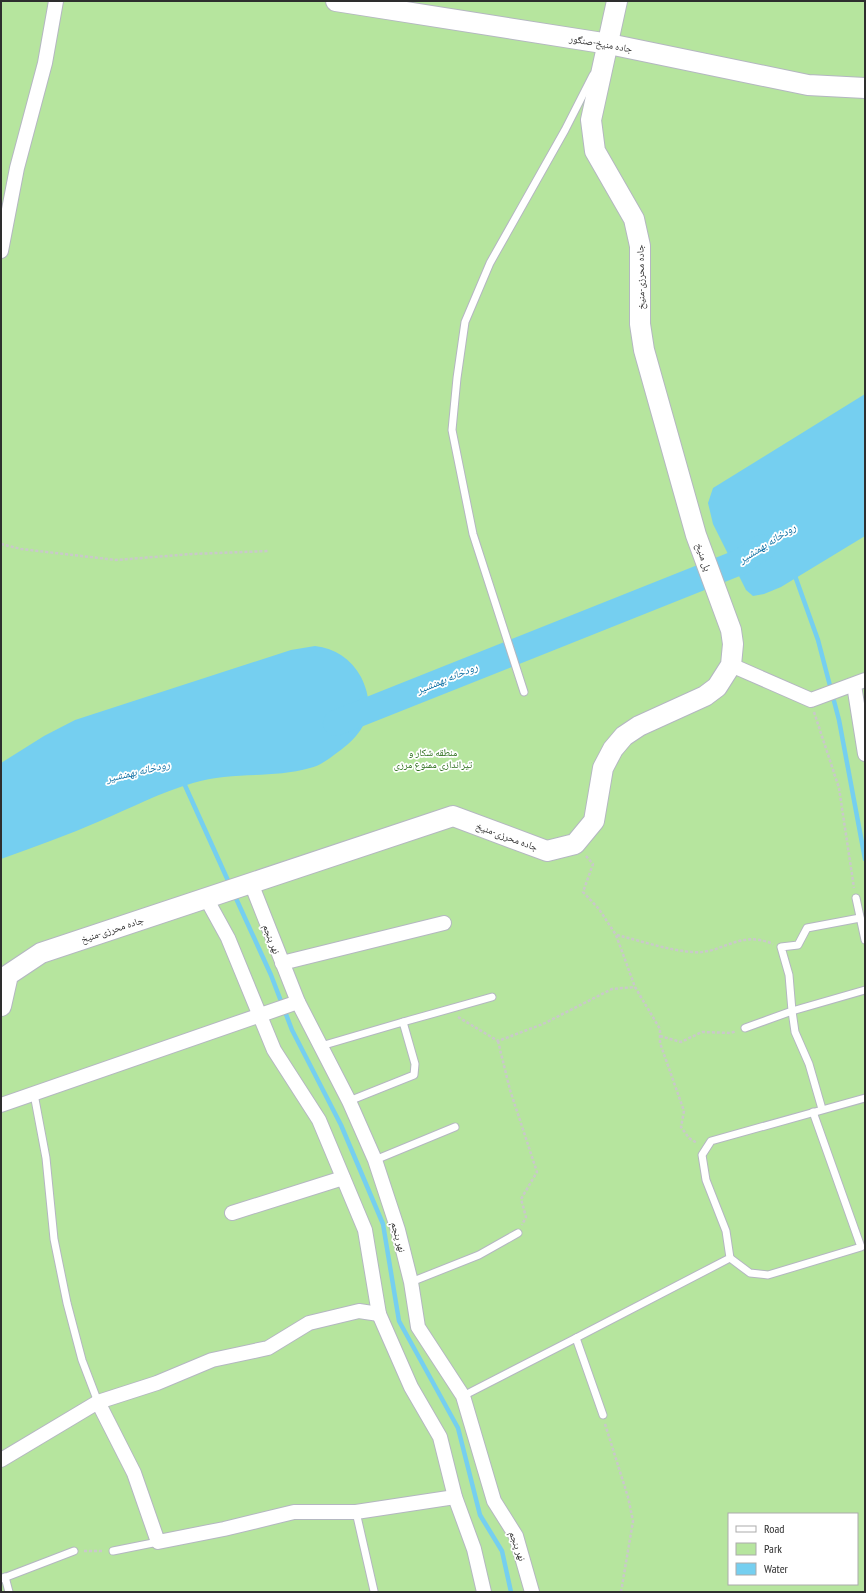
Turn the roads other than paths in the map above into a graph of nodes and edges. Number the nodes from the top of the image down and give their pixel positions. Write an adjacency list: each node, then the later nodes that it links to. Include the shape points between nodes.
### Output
1 (56, 1): 6 (street, via 45,62 17,168)
2 (336, 1): 4 (main road, جاده منیخ-صنگور)
3 (617, 1): 4 (main road, جاده محرزی-منیخ)
4 (609, 44): 5 (main road, جاده منیخ-صنگور, via 808,84); 7 (main road, جاده محرزی-منیخ, via 591,120 592,136 595,151 634,219 638,234 641,337); 10 (lane, via 565,130 490,262 465,322 457,378 452,430 472,534)
5 (865, 88)
6 (1, 251)
7 (673, 448): 8 (main road, پل منیخ, via 696,535 731,630)
8 (731, 665): 9 (street, via 815,699); 12 (main road, جاده محرزی-منیخ, via 717,687 705,696 639,726 624,736 613,749 603,768 594,821 575,844 547,851 453,816)
9 (854, 684): 11 (street)
10 (524, 692)
11 (865, 754)
12 (247, 884): 13 (main road, جاده محرزی-منیخ); 18 (street, نهر پنجم)
13 (214, 895): 22 (main road, جاده محرزی-منیخ, via 41,953 8,975); 24 (street, via 228,938)
14 (856, 898): 15 (lane)
15 (860, 918): 17 (lane); 23 (lane, via 807,928 798,945 781,947 789,975)
16 (444, 924): 18 (street)
17 (865, 940)
18 (282, 964): 21 (street, نهر پنجم)
19 (865, 990): 23 (lane)
20 (492, 997): 25 (lane)
21 (294, 1003): 24 (street); 27 (street, نهر پنجم)
22 (1, 1006)
23 (792, 1011): 26 (lane); 32 (lane, via 795,1032 809,1064)
24 (260, 1015): 28 (street); 36 (street, via 274,1050 319,1120)
25 (403, 1022): 27 (lane); 30 (lane, via 415,1064 414,1074)
26 (745, 1028)
27 (321, 1046): 30 (street, نهر پنجم)
28 (34, 1094): 31 (street); 44 (lane, via 46,1158 54,1239 82,1360)
29 (865, 1098): 32 (lane)
30 (349, 1101): 35 (street, نهر پنجم)
31 (1, 1106)
32 (822, 1109): 33 (lane)
33 (812, 1112): 39 (lane, via 712,1140 702,1155 706,1180 726,1231); 39 (lane, via 861,1247 768,1275 750,1273)
34 (455, 1128): 35 (lane)
35 (375, 1160): 40 (street, نهر پنجم, via 398,1230)
36 (343, 1178): 37 (street); 41 (street, via 365,1230)
37 (232, 1213)
38 (518, 1233): 40 (lane, via 479,1255)
39 (730, 1258): 42 (lane)
40 (411, 1282): 43 (street, نهر پنجم, via 418,1327)
41 (379, 1314): 44 (street, via 359,1311 308,1323 268,1348 212,1360 157,1383); 47 (street, via 411,1387 440,1438)
42 (576, 1338): 43 (lane); 45 (lane)
43 (464, 1396): 56 (street, نهر پنجم, via 494,1501 516,1536)
44 (98, 1402): 46 (street); 49 (street, via 134,1473)
45 (603, 1415)
46 (1, 1460)
47 (455, 1497): 48 (street); 55 (street, via 474,1549)
48 (356, 1512): 49 (street, via 294,1512); 53 (lane)
49 (158, 1542): 51 (lane)
50 (74, 1551): 52 (lane)
51 (113, 1551)
52 (3, 1578): 54 (lane)
53 (374, 1591)
54 (9, 1592)
55 (484, 1592)
56 (532, 1592)

